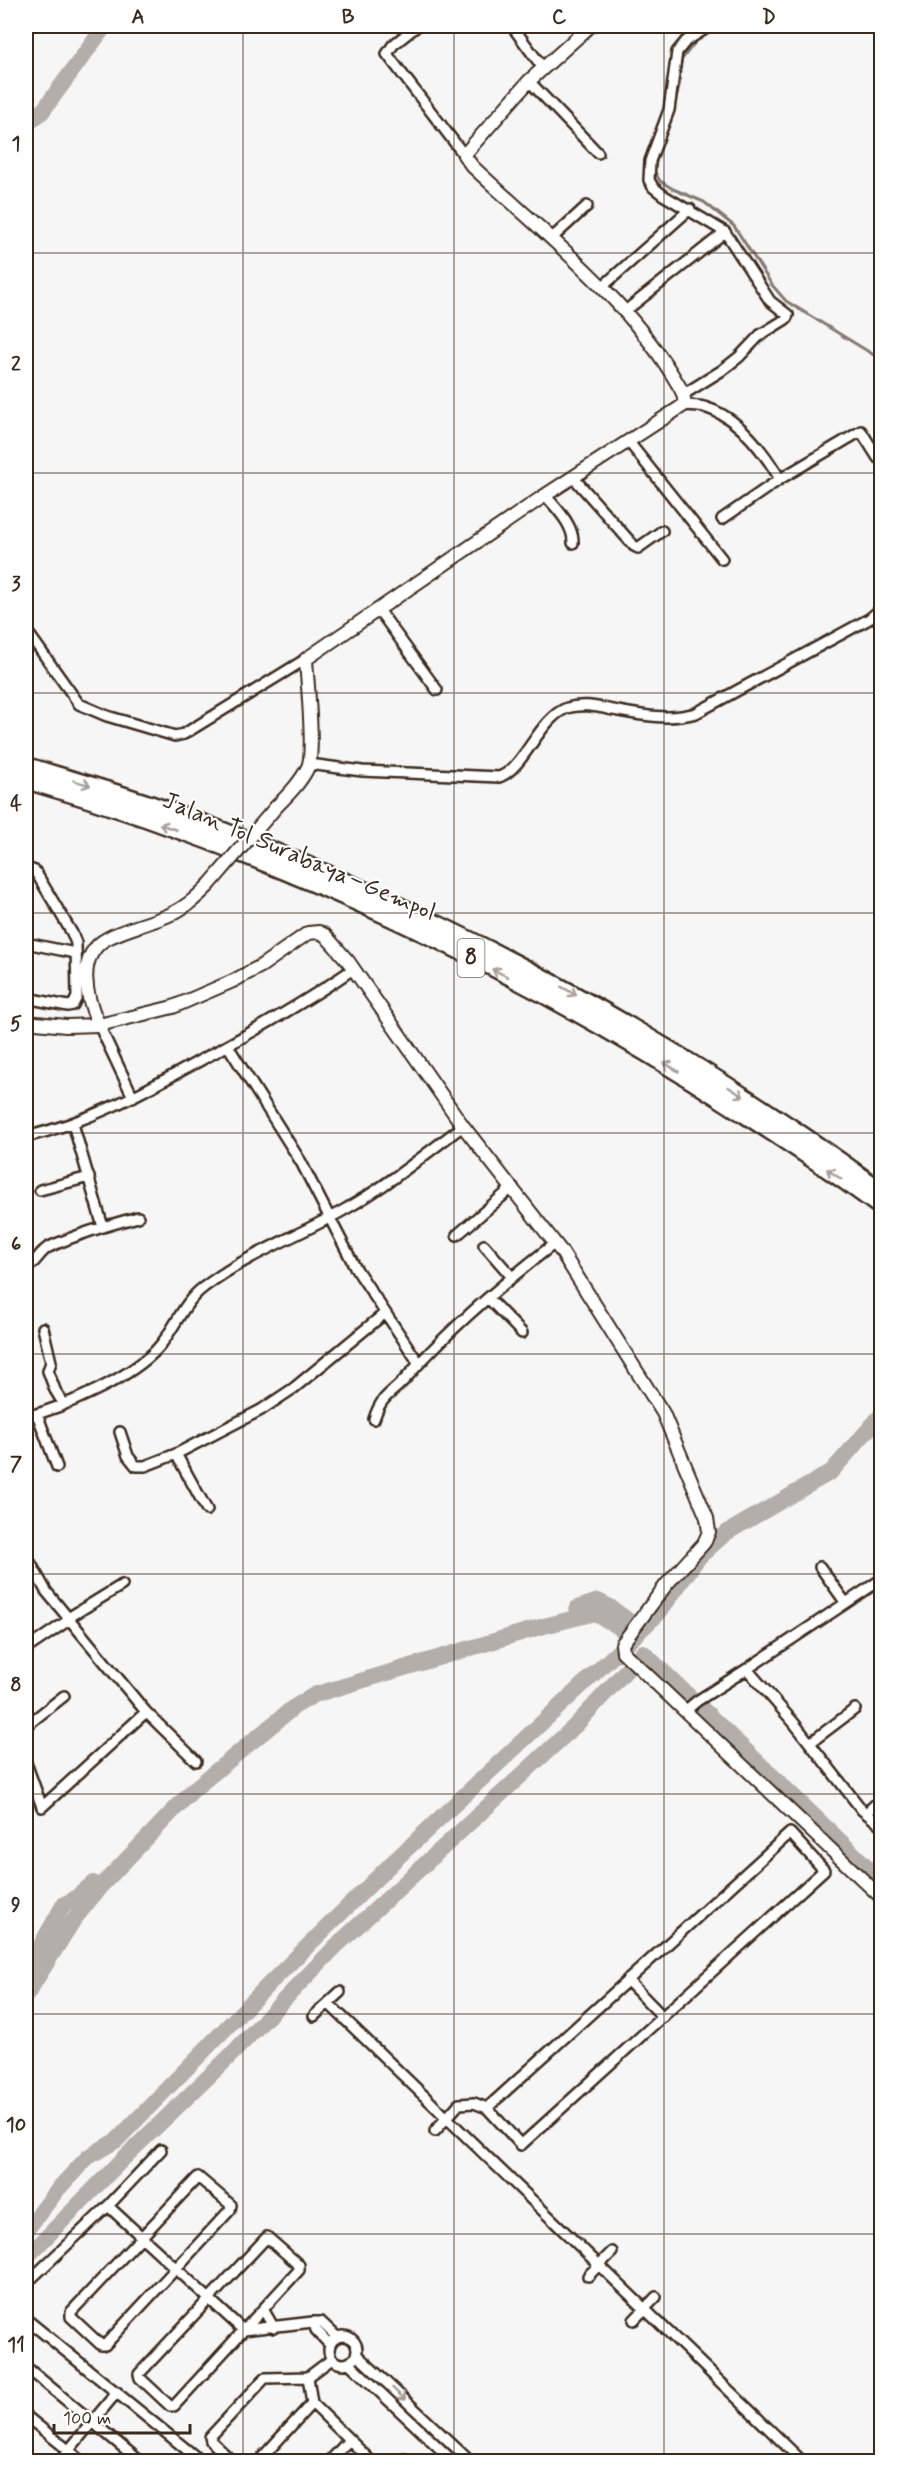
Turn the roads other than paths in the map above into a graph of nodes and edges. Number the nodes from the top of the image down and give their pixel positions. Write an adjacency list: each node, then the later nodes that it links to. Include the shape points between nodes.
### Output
1 (417, 26): 8 (street, via 387,54)
2 (512, 26): 5 (street)
3 (590, 26): 5 (street)
4 (710, 26): 10 (street, via 686,41 677,52 669,110 648,172 652,187)
5 (543, 68): 6 (street)
6 (529, 81): 7 (street); 8 (street)
7 (598, 153)
8 (464, 154): 12 (street)
9 (587, 206): 12 (street)
10 (690, 209): 11 (street); 13 (street)
11 (726, 232): 14 (street); 15 (street, via 771,301 789,315)
12 (551, 239): 13 (street)
13 (602, 287): 14 (street)
14 (624, 312): 15 (street, via 651,342)
15 (684, 400): 16 (street); 19 (street, via 731,421 768,459)
16 (631, 445): 18 (street); 24 (street)
17 (878, 458): 19 (street, via 861,431)
18 (573, 477): 20 (street); 22 (street, via 634,546 638,548)
19 (778, 481): 21 (street)
20 (548, 499): 23 (street, via 572,533); 26 (street)
21 (722, 519)
22 (662, 531)
23 (573, 543)
24 (722, 559)
25 (882, 608): 30 (street, via 869,619 696,713 667,717 590,706 565,709 542,729 510,771 499,777 362,771)
26 (382, 614): 28 (street); 29 (street)
27 (26, 630): 28 (street, via 79,704 175,736)
28 (306, 659): 30 (street)
29 (437, 690)
30 (309, 764): 39 (street, bridge, via 296,786 209,885 184,907 107,939 94,951 86,970 86,986)
31 (26, 766): 48 (highway, Jalan Tol Surabaya–Gempol / 8, one-way to 48, via 203,823 424,916 533,971 662,1044)
32 (26, 780): 49 (highway, Jalan Tol Surabaya–Gempol / 8, one-way to 32, via 772,1132 611,1031 415,930 197,837)
33 (26, 868): 35 (street, via 35,871 72,933)
34 (26, 943): 35 (street)
35 (75, 953): 37 (street, via 77,997 73,1005)
36 (353, 969): 39 (street, via 325,935 313,931 261,966 206,994 173,1007); 40 (street); 43 (street)
37 (26, 998)
38 (26, 1022): 39 (street)
39 (99, 1025): 41 (street)
40 (228, 1046): 41 (street); 51 (street, via 301,1162)
41 (133, 1097): 42 (street)
42 (73, 1124): 44 (street); 45 (street)
43 (463, 1126): 46 (street); 51 (street, via 382,1187)
44 (26, 1137)
45 (89, 1177): 47 (street); 52 (street)
46 (513, 1187): 53 (street); 54 (street)
47 (40, 1190)
48 (882, 1192)
49 (882, 1208)
50 (138, 1217): 52 (street)
51 (329, 1219): 59 (street); 63 (street, via 204,1286 148,1359 112,1382)
52 (103, 1227): 56 (street, via 48,1248)
53 (457, 1235)
54 (555, 1243): 57 (street); 81 (street, via 663,1413 709,1524 704,1544 666,1585 622,1647)
55 (484, 1245): 57 (street)
56 (26, 1268)
57 (512, 1277): 58 (street)
58 (488, 1298): 61 (street); 62 (street)
59 (384, 1314): 62 (street); 68 (street, via 294,1388 261,1410)
60 (43, 1328): 63 (street, via 51,1362 48,1371)
61 (522, 1333)
62 (418, 1362): 66 (street, via 402,1383 381,1400)
63 (63, 1403): 64 (street)
64 (37, 1414): 65 (street); 69 (street)
65 (26, 1417)
66 (374, 1419)
67 (120, 1432): 68 (street, via 136,1466)
68 (176, 1454): 70 (street)
69 (57, 1467)
70 (207, 1510)
71 (26, 1555): 76 (street, via 46,1591)
72 (820, 1567): 75 (street)
73 (882, 1579): 75 (street)
74 (122, 1585): 76 (street)
75 (845, 1602): 78 (street)
76 (68, 1619): 77 (street); 82 (street)
77 (26, 1649)
78 (747, 1669): 81 (street); 84 (street)
79 (64, 1696): 83 (street)
80 (855, 1709): 84 (street)
81 (687, 1710): 90 (street)
82 (146, 1712): 85 (street); 86 (street, via 42,1807)
83 (26, 1726)
84 (810, 1743): 88 (street)
85 (196, 1761)
86 (26, 1762)
87 (882, 1798): 88 (street)
88 (866, 1813): 89 (street)
89 (882, 1826)
90 (882, 1898)
91 (627, 1980): 95 (street); 95 (street, via 790,1833 824,1870); 96 (street)
92 (340, 1992): 93 (street)
93 (328, 2003): 94 (street); 97 (street)
94 (314, 2016)
95 (663, 2017): 96 (street, via 521,2145)
96 (487, 2108): 97 (street, via 474,2103 459,2104)
97 (446, 2118): 98 (street); 103 (street)
98 (435, 2131)
99 (161, 2150): 100 (street)
100 (108, 2206): 101 (street); 106 (street)
101 (140, 2238): 104 (street); 104 (street, via 198,2177 231,2205); 104 (street, via 71,2312 71,2317 101,2345)
102 (612, 2252): 103 (street)
103 (600, 2264): 105 (street); 109 (street)
104 (175, 2270): 108 (street)
105 (588, 2276)
106 (32, 2278)
107 (656, 2297): 109 (street)
108 (209, 2299): 110 (street, via 267,2237 300,2267); 115 (street); 115 (street, via 139,2374 170,2406)
109 (645, 2308): 112 (street); 139 (street)
110 (263, 2309): 114 (street); 115 (street)
111 (26, 2319): 123 (street)
112 (634, 2320)
113 (313, 2322): 114 (street); 116 (street, via 321,2322); 117 (street)
114 (274, 2328): 115 (street)
115 (243, 2330)
116 (337, 2337): 117 (street); 118 (street, via 354,2342)
117 (330, 2345): 119 (street)
118 (356, 2354): 120 (street); 138 (street, one-way to 138)
119 (332, 2359): 120 (street, via 337,2363); 122 (street)
120 (349, 2362): 137 (street)
121 (26, 2367): 126 (street)
122 (308, 2377): 124 (street); 133 (street, via 267,2377 210,2437)
123 (117, 2392): 126 (street); 132 (street)
124 (312, 2403): 127 (street); 134 (street)
125 (26, 2416): 128 (street)
126 (93, 2421): 128 (street); 131 (street)
127 (349, 2440): 135 (street); 136 (street)
128 (69, 2450): 129 (street); 130 (street)
129 (59, 2462)
130 (83, 2462)
131 (141, 2462)
132 (202, 2462)
133 (233, 2462)
134 (258, 2462)
135 (329, 2462)
136 (372, 2462)
137 (454, 2462)
138 (471, 2462)
139 (803, 2462)

